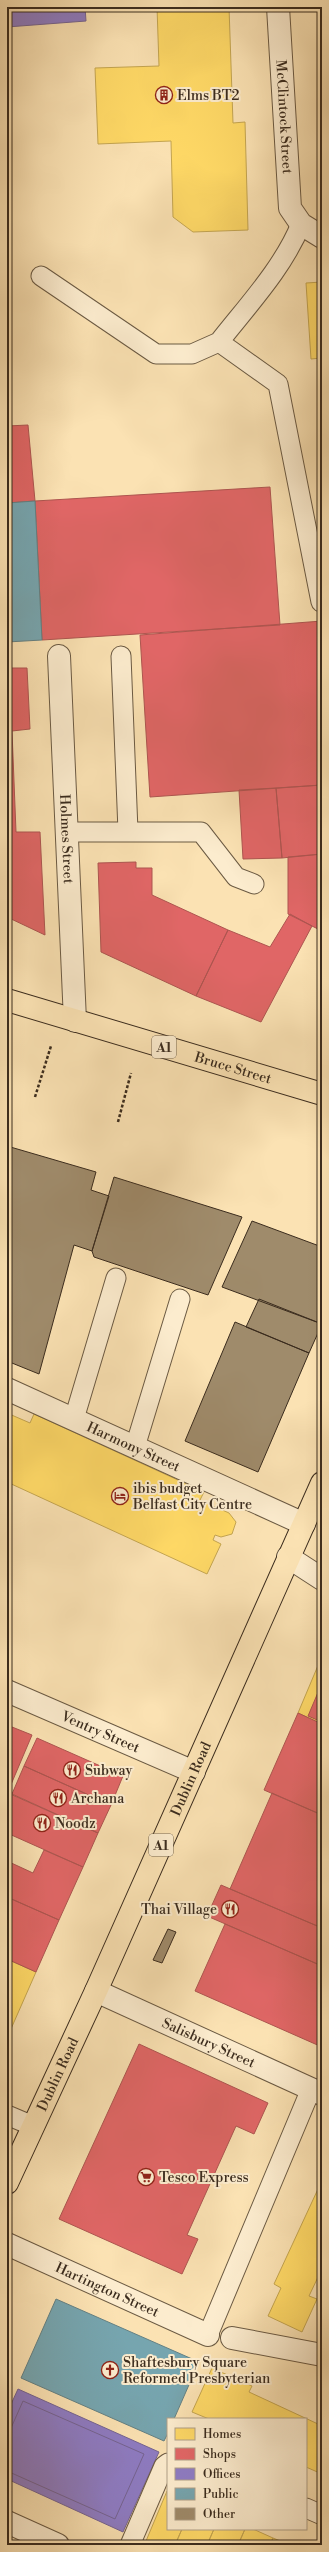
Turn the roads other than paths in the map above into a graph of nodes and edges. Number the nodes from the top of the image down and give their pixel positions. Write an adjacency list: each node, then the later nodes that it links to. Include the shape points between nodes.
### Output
1 (278, 7): 2 (street, McClintock Street, via 290,208)
2 (301, 224): 3 (street); 5 (lane, via 294,242)
3 (322, 237)
4 (41, 276): 5 (lane, via 156,354 192,354)
5 (219, 342): 6 (lane, via 278,384)
6 (321, 602)
7 (59, 656): 10 (street, Holmes Street)
8 (121, 656): 9 (lane)
9 (128, 831): 10 (lane); 11 (lane, via 201,832 236,877)
10 (67, 832): 13 (street, Holmes Street)
11 (254, 884)
12 (7, 1000): 13 (main road, Bruce Street / A1)
13 (76, 1021): 14 (main road, Bruce Street / A1)
14 (322, 1094)
15 (116, 1278): 18 (lane)
16 (180, 1299): 19 (lane)
17 (7, 1389): 18 (street, Harmony Street)
18 (74, 1419): 19 (street, Harmony Street)
19 (135, 1447): 21 (street, Harmony Street)
20 (322, 1483): 21 (main road, Dublin Road / A1)
21 (304, 1524): 22 (main road, Dublin Road / A1)
22 (288, 1557): 23 (street); 25 (main road, Dublin Road / A1)
23 (322, 1579)
24 (7, 1691): 25 (street, Ventry Street)
25 (194, 1772): 26 (main road, Dublin Road / A1)
26 (96, 1992): 27 (street, Salisbury Street); 29 (main road, Dublin Road / A1)
27 (316, 2091): 32 (lane)
28 (7, 2115): 29 (lane)
29 (33, 2126): 30 (main road, Dublin Road / A1)
30 (7, 2183)
31 (7, 2244): 32 (street, Hartington Street)
32 (208, 2335)
33 (232, 2338): 34 (street)
34 (322, 2355)
35 (167, 2464): 40 (lane)
36 (307, 2508): 37 (lane)
37 (322, 2515)
38 (7, 2522): 39 (street)
39 (58, 2545)
40 (130, 2545)

